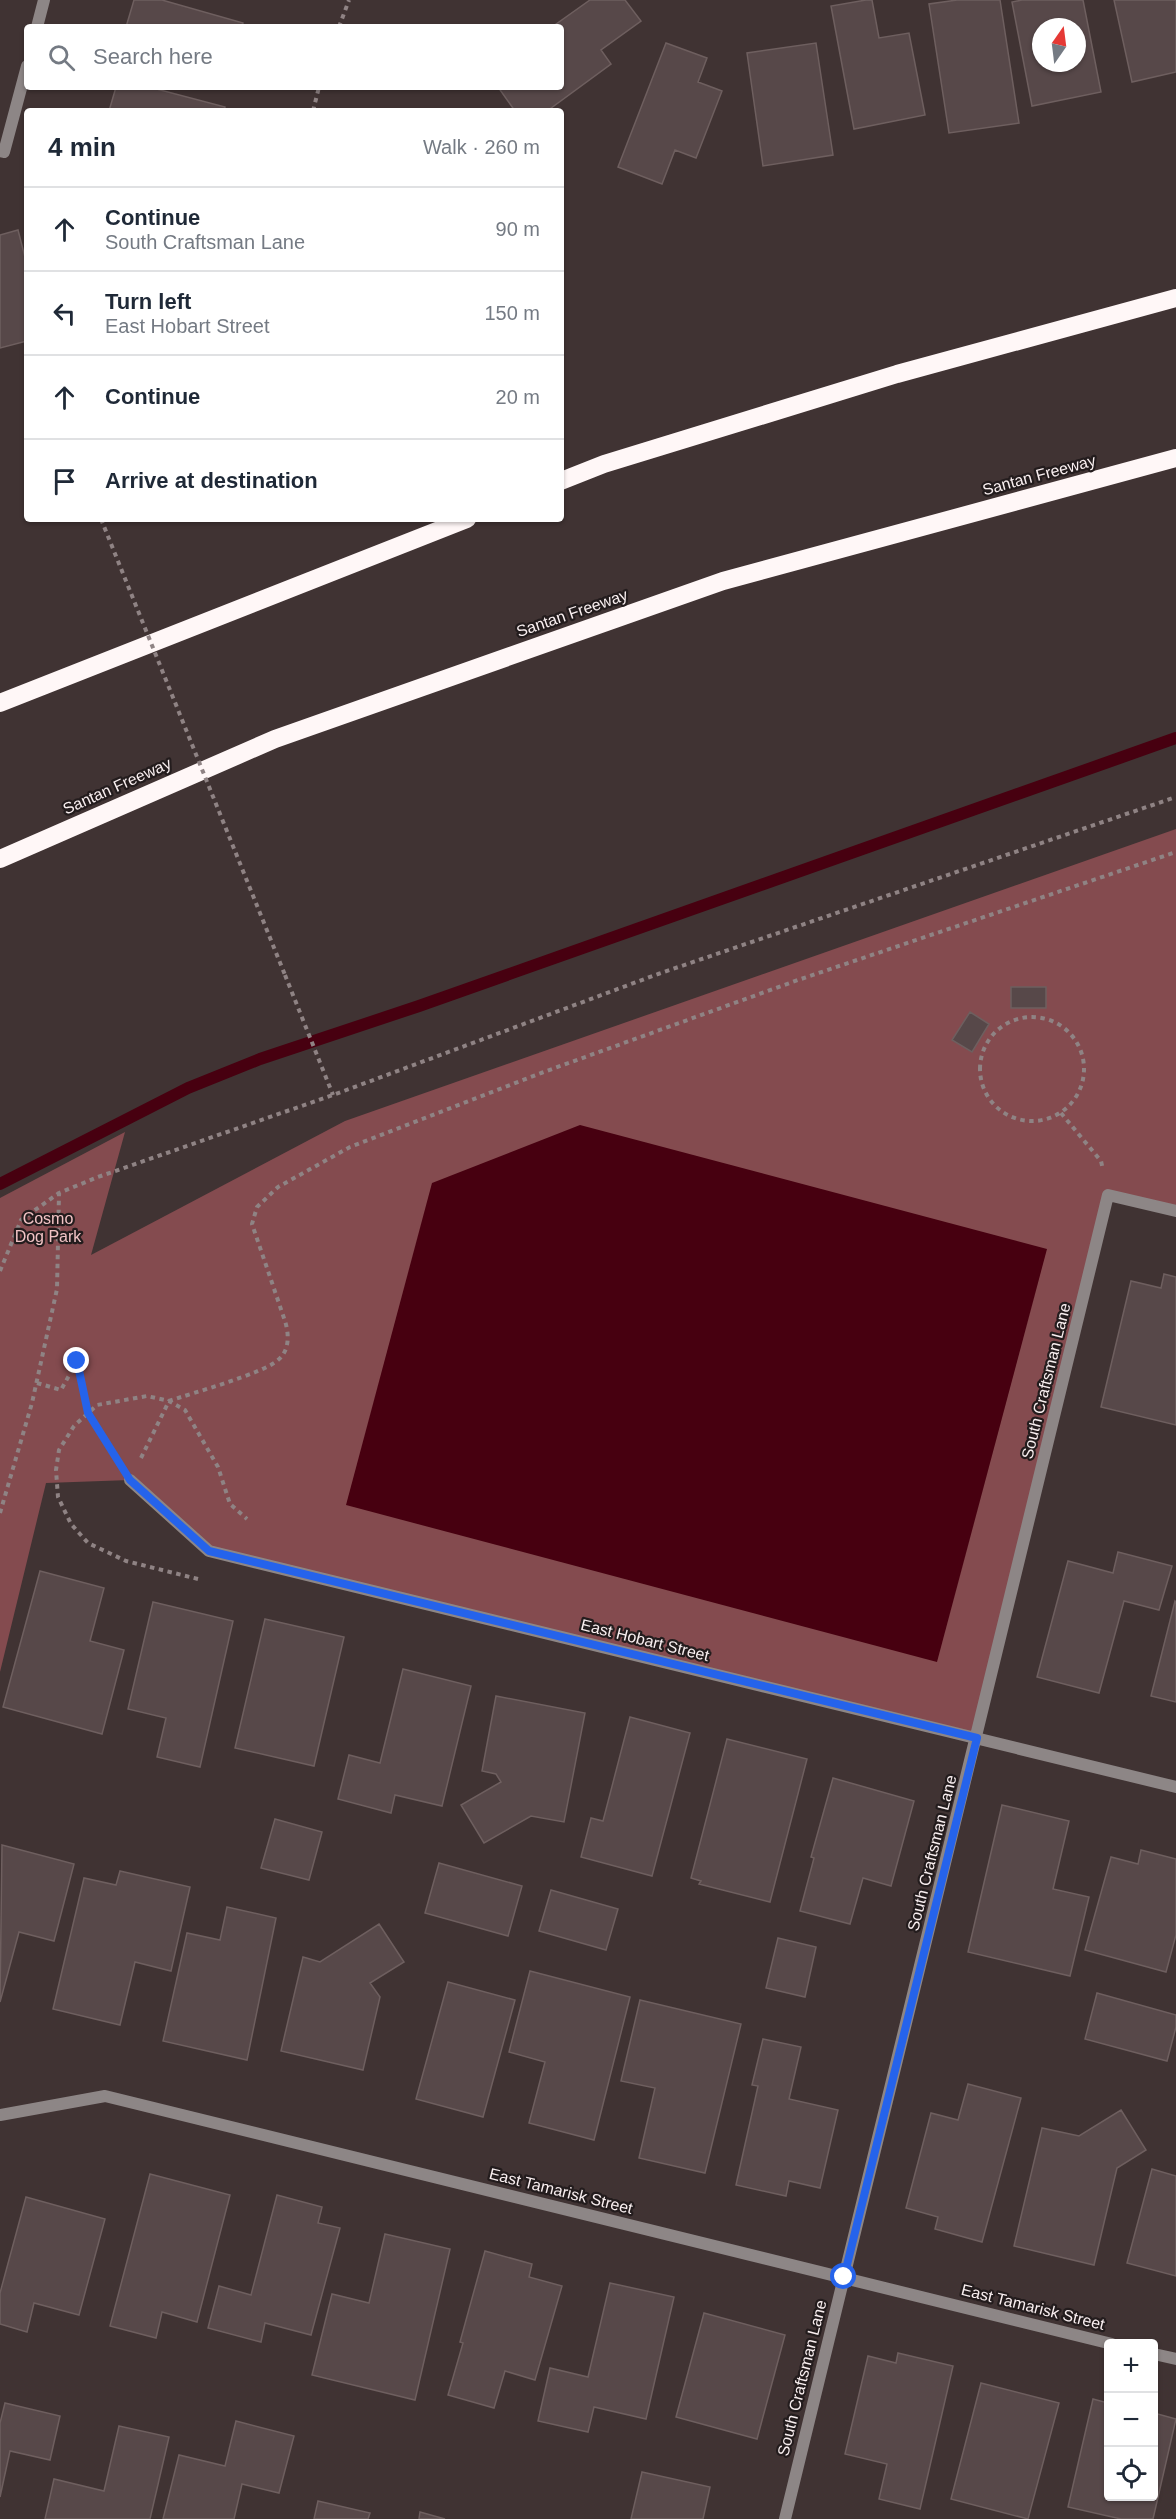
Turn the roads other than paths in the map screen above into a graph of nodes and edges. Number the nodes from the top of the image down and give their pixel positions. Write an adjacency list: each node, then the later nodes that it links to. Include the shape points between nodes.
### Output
1 (44, 0): 2 (street)
2 (38, 24)
3 (24, 76): 4 (street)
4 (2, 152)
5 (1176, 298): 7 (highway, via 897,374)
6 (1176, 458): 10 (highway, Santan Freeway, via 723,581 275,739)
7 (564, 480)
8 (459, 522): 9 (highway)
9 (0, 703)
10 (0, 859)
11 (1176, 1211): 13 (street, South Craftsman Lane, via 1108,1195)
12 (130, 1480): 13 (street, East Hobart Street, via 209,1551)
13 (977, 1738): 14 (street, East Hobart Street); 16 (street, South Craftsman Lane)
14 (1176, 1787)
15 (0, 2115): 16 (street, East Tamarisk Street, via 105,2096)
16 (844, 2277): 17 (street, East Tamarisk Street); 20 (street, South Craftsman Lane)
17 (1104, 2341)
18 (1158, 2355): 19 (street)
19 (1176, 2360)
20 (784, 2519)

